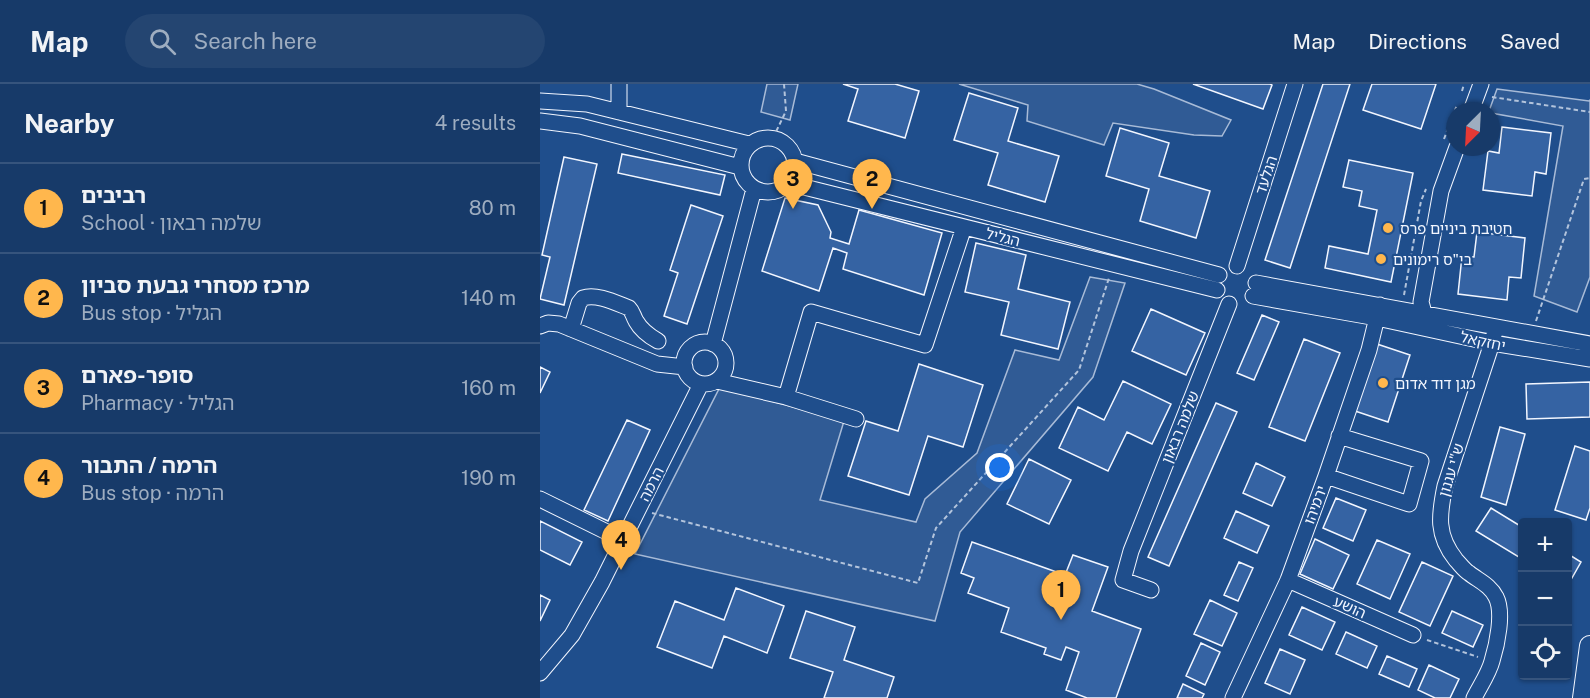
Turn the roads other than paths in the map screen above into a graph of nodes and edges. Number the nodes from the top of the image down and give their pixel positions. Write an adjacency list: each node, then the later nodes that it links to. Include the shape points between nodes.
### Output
1 (619, 84): 6 (street)
2 (1295, 84): 15 (street, הגלעד)
3 (1479, 90): 5 (street)
4 (540, 101): 6 (street, via 587,104)
5 (1469, 102)
6 (619, 112): 8 (street)
7 (540, 121): 11 (street, via 580,126)
8 (749, 144): 10 (street, via 773,138 786,145); 11 (street)
9 (1454, 156): 19 (street, via 1441,191)
10 (795, 161): 12 (street); 16 (street, הגליל)
11 (740, 167): 13 (street, via 742,177)
12 (788, 183): 13 (street, via 769,192); 14 (street, הגליל)
13 (754, 189): 26 (street)
14 (964, 227): 16 (street, הגליל, via 1113,264); 32 (street, via 925,345 811,312)
15 (1237, 266): 16 (street, via 1227,268); 17 (street, via 1247,269 1254,278)
16 (1218, 282): 18 (street, via 1220,296)
17 (1254, 290): 18 (street, via 1248,301); 20 (street)
18 (1229, 304): 39 (street, שלמה רבאון, via 1123,580)
19 (1423, 308): 20 (street, יחזקאל); 22 (street, יחזקאל)
20 (1379, 311): 25 (street, יחזקאל); 34 (street, ירמיהו)
21 (540, 326): 23 (street, via 560,324)
22 (1496, 327): 25 (street, ש"י עגנון); 27 (street, יחזקאל)
23 (571, 329): 24 (street, via 579,303 589,296 629,308 646,335); 29 (street, via 657,364)
24 (658, 341)
25 (1492, 343): 28 (street, יחזקאל); 45 (street, ש"י עגנון, via 1444,486 1440,521 1442,537 1451,554 1467,572 1486,583 1497,598 1500,621 1492,662)
26 (712, 344): 29 (street, via 692,347); 30 (street, via 726,360)
27 (1590, 344)
28 (1590, 359)
29 (685, 367): 31 (street, via 687,374)
30 (717, 381): 31 (street); 32 (street)
31 (701, 384): 37 (street, הרמה)
32 (786, 397): 33 (street)
33 (856, 418)
34 (1339, 436): 35 (street, ירמיהו); 35 (street, via 1421,461 1408,504)
35 (1326, 477): 38 (street, ירמיהו)
36 (540, 499): 37 (street)
37 (623, 540): 43 (street, הרמה, via 572,635)
38 (1288, 580): 40 (street, הושע); 44 (street, ירמיהו)
39 (1151, 590)
40 (1413, 635)
41 (1590, 646): 42 (main road)
42 (1588, 672): 46 (main road)
43 (540, 673)
44 (1233, 698)
45 (1474, 698)
46 (1583, 698)

